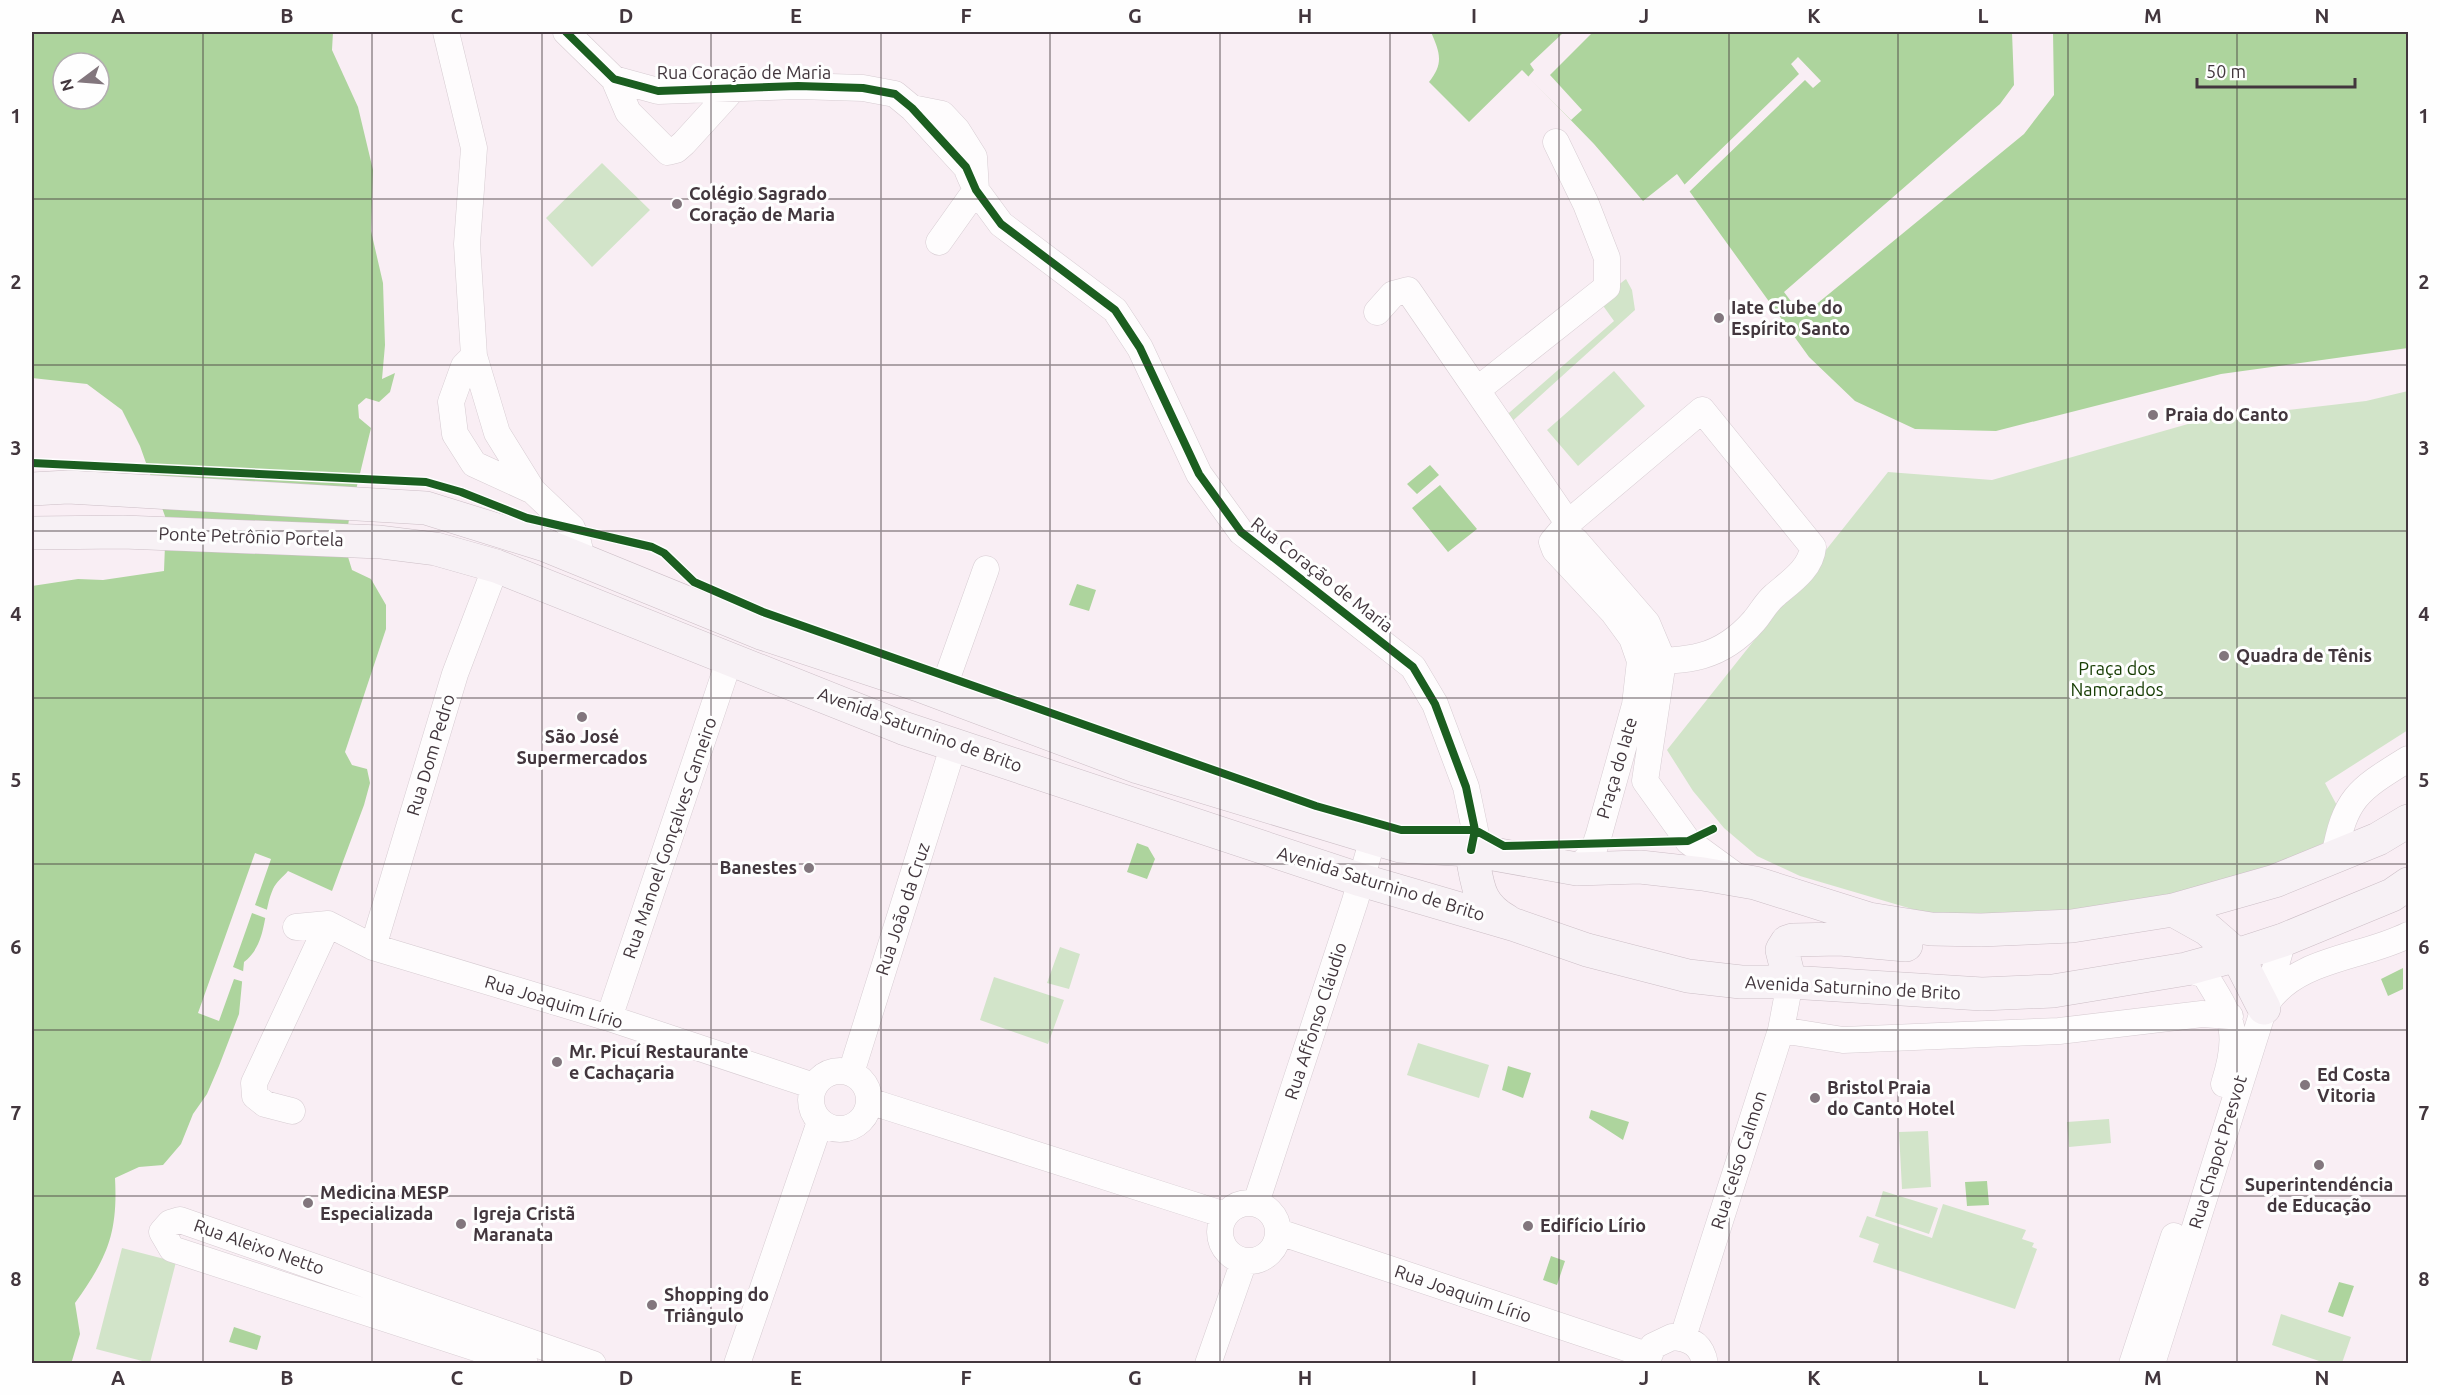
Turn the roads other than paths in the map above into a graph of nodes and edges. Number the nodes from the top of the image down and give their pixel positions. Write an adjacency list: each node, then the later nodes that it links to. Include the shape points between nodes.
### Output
1 (446, 32): 9 (street, via 474,148 467,244)
2 (566, 32): 3 (street, Rua Coração de Maria)
3 (614, 79): 4 (street, Rua Coração de Maria, via 658,91); 4 (street, via 628,112 668,152 676,150)
4 (734, 88): 6 (street, Rua Coração de Maria, via 863,88 895,94 966,167)
5 (1556, 142): 10 (street, via 1607,258 1606,287)
6 (976, 190): 7 (street); 27 (street, Rua Coração de Maria, via 1001,224 1115,310 1140,348 1199,474 1241,532 1413,667 1435,704 1466,787 1474,830)
7 (939, 242)
8 (1377, 312): 10 (street, via 1393,294 1408,290)
9 (474, 356): 12 (street, via 497,432); 12 (street, via 464,366 451,402 455,434 474,464)
10 (1477, 390): 13 (street)
11 (32, 489): 16 (main road, via 68,487 426,508)
12 (533, 491): 16 (street, via 572,528)
13 (1572, 532): 20 (street, via 1552,542 1552,546); 20 (street, via 1702,411 1813,547 1804,569 1727,644 1693,660)
14 (32, 533): 15 (main road, Ponte Petrônio Portela, via 123,532)
15 (380, 542): 17 (main road, Avenida Saturnino de Brito, via 436,549)
16 (582, 559): 21 (main road, via 762,633)
17 (496, 566): 19 (main road, Avenida Saturnino de Brito); 40 (street, Rua Dom Pedro, via 455,674)
18 (986, 569): 21 (street)
19 (730, 658): 23 (main road, Avenida Saturnino de Brito, via 903,728); 46 (street, Rua Manoel Gonçalves Carneiro)
20 (1652, 661): 29 (street, Praça do Iate, via 1635,705 1593,852); 31 (street, Praça do Iate, via 1645,781 1688,841)
21 (941, 695): 22 (main road)
22 (1044, 730): 23 (main road, via 971,720); 26 (main road, via 1138,768)
23 (954, 744): 30 (main road, Avenida Saturnino de Brito); 48 (street, Rua João da Cruz)
24 (2409, 759): 28 (street, via 2362,788 2340,823)
25 (2409, 821): 28 (main road)
26 (1373, 838): 27 (main road, via 1400,846); 30 (street, Rua Affonso Cláudio)
27 (1471, 850): 29 (main road); 35 (main road, via 1481,900 1493,913)
28 (2334, 858): 33 (main road, via 2276,881)
29 (1577, 869): 31 (main road, via 1640,867)
30 (1361, 880): 35 (main road, Avenida Saturnino de Brito); 53 (street, Rua Affonso Cláudio)
31 (1743, 881): 37 (main road, via 1869,919 1931,929)
32 (2409, 885): 39 (main road, Avenida Saturnino de Brito)
33 (2173, 910): 37 (main road, via 2072,926); 41 (main road, via 2207,929)
34 (328, 924): 36 (street); 40 (street, Rua Joaquim Lírio); 51 (street, via 254,1083 255,1096 265,1104)
35 (1515, 925): 43 (main road, Avenida Saturnino de Brito, via 1587,950 1688,976)
36 (296, 927)
37 (1981, 930): 43 (main road, via 1943,943 1919,946 1840,939 1793,940 1782,950)
38 (2409, 935): 44 (street, via 2388,946 2294,975 2277,988)
39 (2283, 940): 41 (main road, Avenida Saturnino de Brito); 44 (street, Rua Chapot Presvot)
40 (374, 947): 46 (street, Rua Joaquim Lírio)
41 (2237, 954): 42 (main road, Avenida Saturnino de Brito); 44 (main road)
42 (2186, 969): 43 (main road, Avenida Saturnino de Brito, via 2053,991 1982,994); 45 (street, Rua Chapot Presvot, via 2205,975)
43 (1790, 982): 47 (street, Rua Celso Calmon)
44 (2264, 1008): 66 (street, Rua Chapot Presvot)
45 (2230, 1016): 47 (street, via 2202,1014 2059,1031 1883,1039 1843,1040); 65 (street, Rua Chapot Presvot, via 2230,1064)
46 (609, 1018): 49 (street, Rua Joaquim Lírio)
47 (1781, 1030): 57 (street, Rua Celso Calmon)
48 (851, 1073): 49 (street, via 830,1072); 50 (street, via 864,1084)
49 (814, 1086): 52 (street, via 810,1098 812,1112)
50 (869, 1101): 52 (street, via 864,1117 851,1128 835,1130); 54 (street)
51 (292, 1111)
52 (820, 1122): 62 (street)
53 (1256, 1203): 54 (street, via 1239,1204); 55 (street, via 1272,1214)
54 (1225, 1215): 56 (street, via 1219,1229 1222,1244 1230,1255)
55 (1279, 1232): 56 (street, via 1274,1248 1261,1259); 59 (street, Rua Joaquim Lírio)
56 (1244, 1261): 63 (street)
57 (1683, 1337): 59 (street, via 1662,1340); 64 (street, via 1700,1348)
58 (483, 1357): 60 (street, Rua Aleixo Netto); 61 (street, Rua Aleixo Netto, via 172,1249 162,1232 170,1223 180,1220)
59 (1647, 1359)
60 (525, 1364)
61 (593, 1364)
62 (737, 1364)
63 (1208, 1364)
64 (1705, 1364)
65 (2132, 1364)
66 (2152, 1364)

